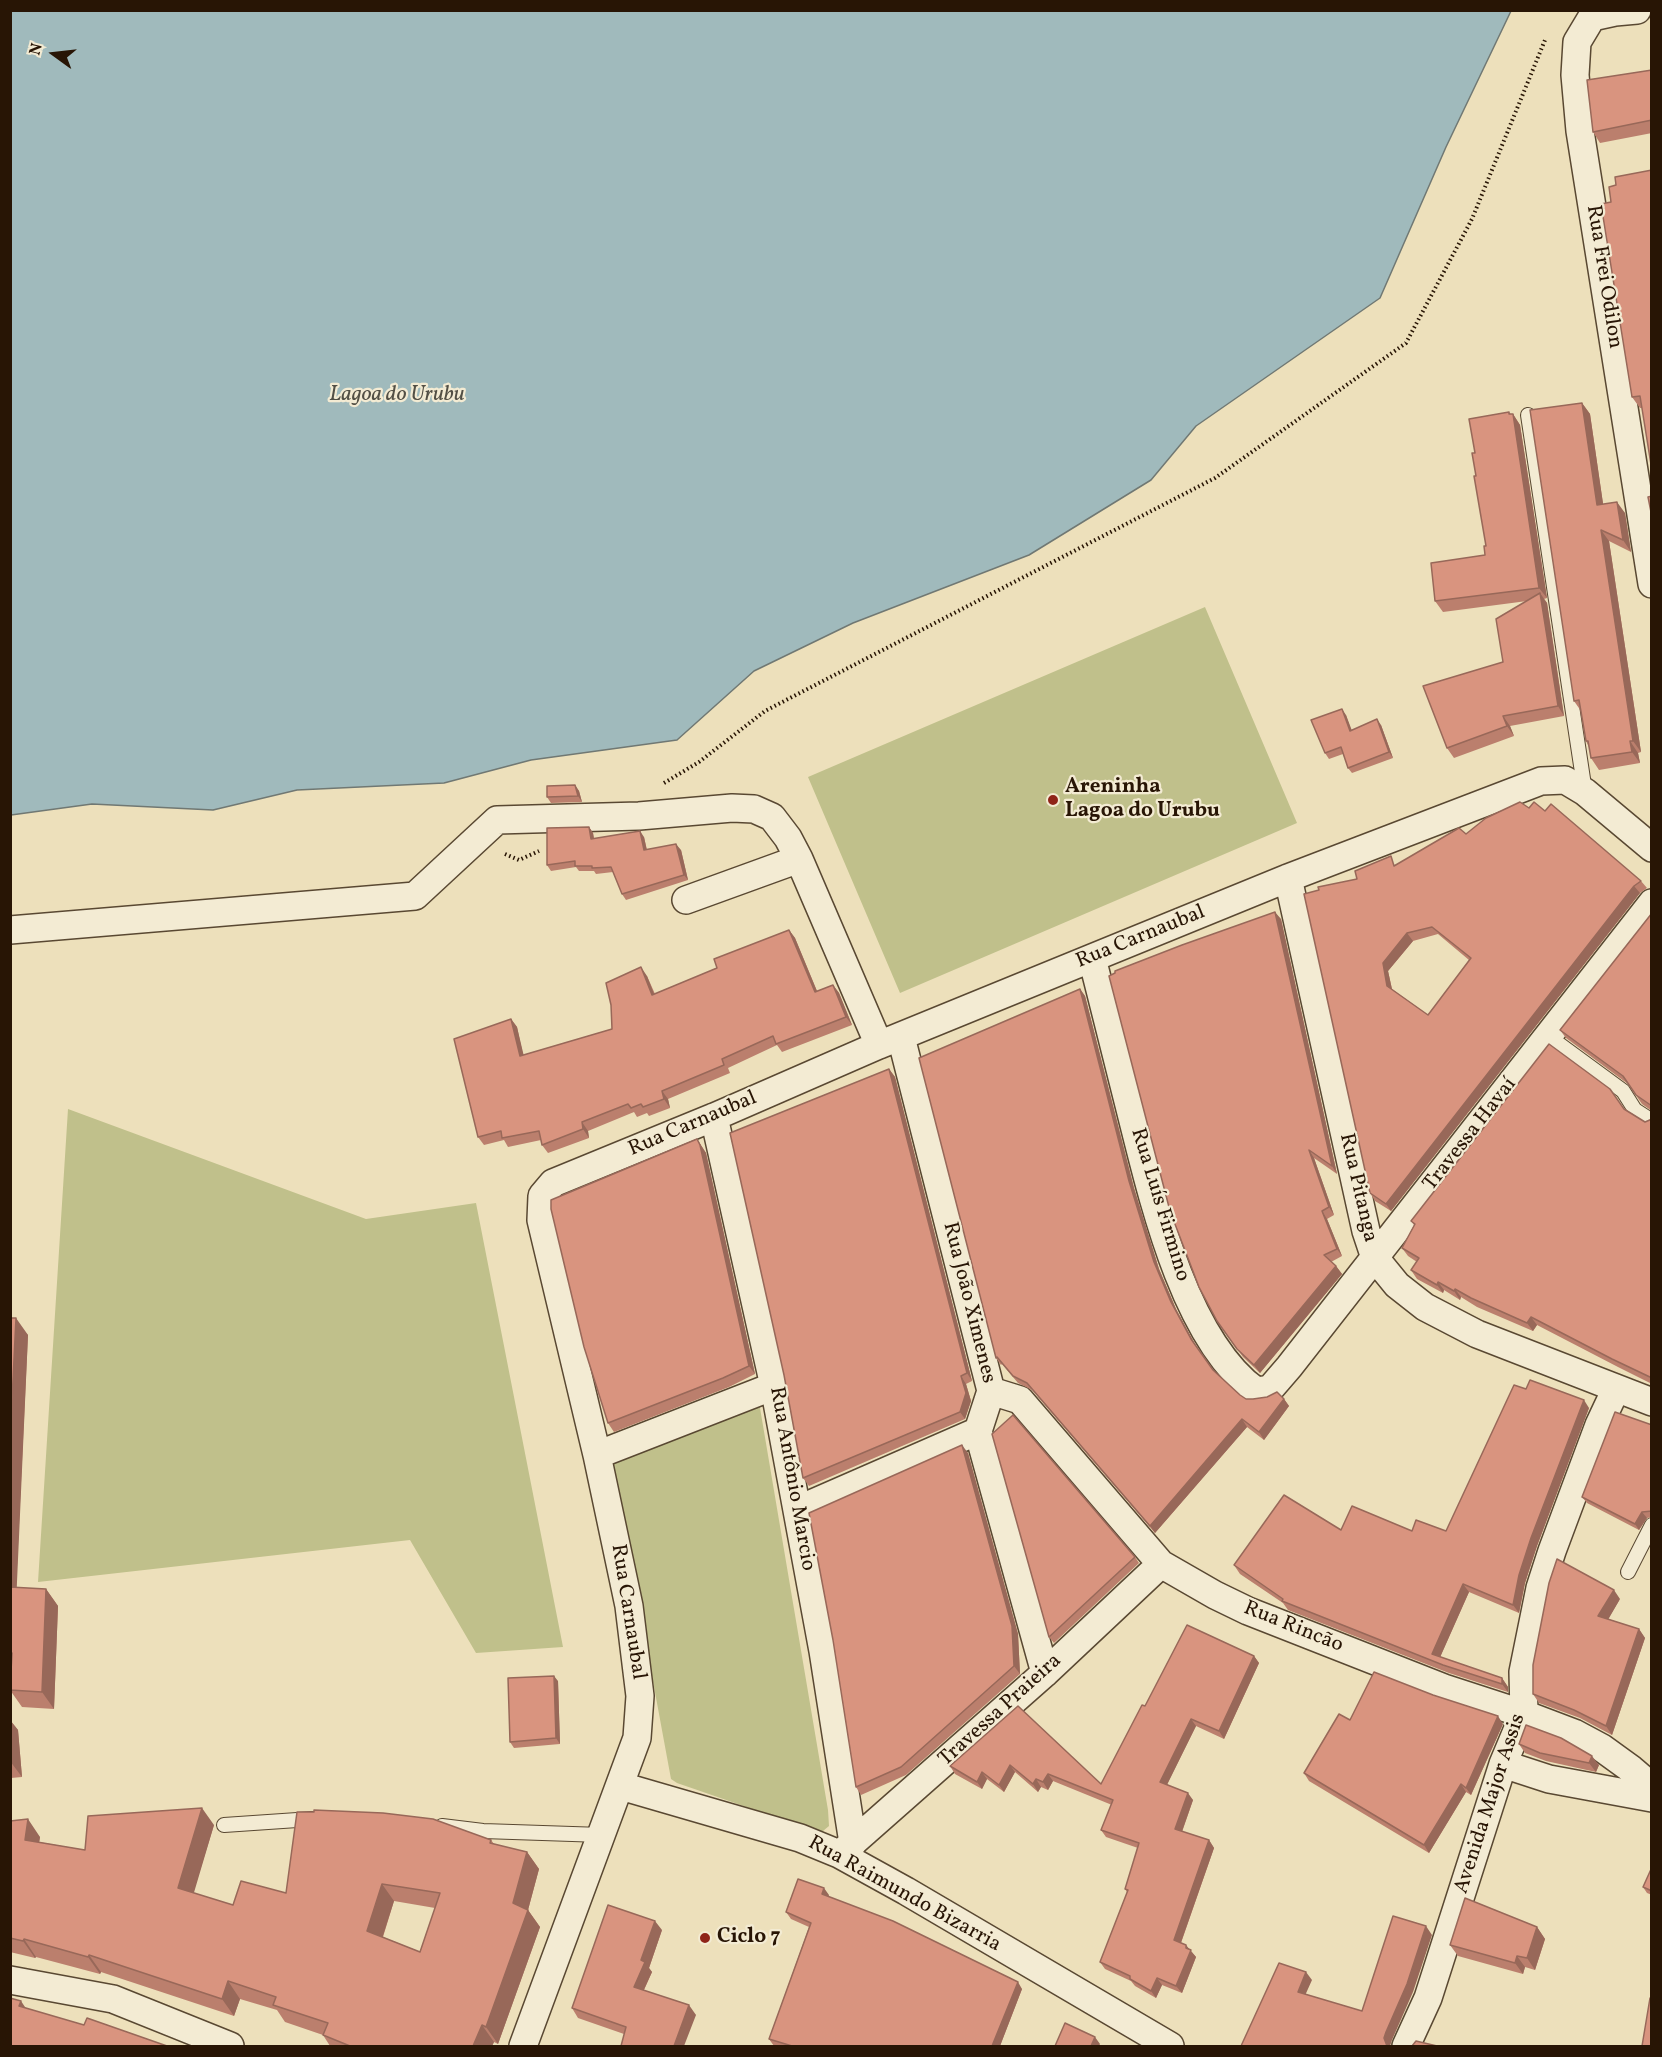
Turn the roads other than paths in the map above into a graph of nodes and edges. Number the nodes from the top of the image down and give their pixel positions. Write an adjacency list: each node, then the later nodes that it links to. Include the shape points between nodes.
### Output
1 (1637, 10): 3 (street, Rua Frei Odilon, via 1592,18 1577,42 1575,75 1580,131)
2 (1528, 415): 4 (lane)
3 (1652, 584)
4 (1585, 792): 5 (street, Rua Carnaubal); 7 (street, Rua Carnaubal, via 1565,780 1541,781)
5 (1652, 848)
6 (799, 859): 8 (street); 10 (street, Rua João Ximenes, via 772,817 754,809 497,820 416,896); 13 (street, Rua João Ximenes)
7 (1288, 878): 11 (street, Rua Carnaubal); 16 (street, Rua Pitanga)
8 (686, 900)
9 (1652, 903): 12 (street, Travessa Havaí)
10 (10, 930)
11 (1092, 958): 13 (street, Rua Carnaubal); 17 (street, Rua Luís Firmino, via 1154,1202 1187,1294 1209,1337 1241,1380 1256,1391 1270,1389)
12 (1548, 1036): 15 (lane, via 1623,1091 1635,1110); 16 (street, Travessa Havaí)
13 (890, 1041): 14 (street, Rua Carnaubal); 20 (street, Rua João Ximenes)
14 (714, 1117): 18 (street, Rua Antônio Marcio); 23 (street, Rua Carnaubal, via 554,1183 542,1196 541,1220)
15 (1652, 1121)
16 (1375, 1258): 17 (street, Travessa Havaí); 19 (street, Rua Pitanga, via 1397,1285 1425,1307 1477,1334)
17 (1289, 1367)
18 (774, 1386): 23 (street); 24 (street, Rua Antônio Marcio)
19 (1616, 1389): 21 (street, Rua Pitanga); 29 (street, Avenida Major Assis, via 1599,1425 1540,1588 1522,1672)
20 (991, 1391): 22 (street, Rua João Ximenes); 26 (street, Rua Rincão, via 1020,1400)
21 (1652, 1402)
22 (978, 1431): 24 (street); 28 (street)
23 (597, 1455): 31 (street, Rua Carnaubal, via 629,1606 640,1696 637,1738)
24 (797, 1510): 38 (street, Rua Antônio Marcio, via 823,1651)
25 (1652, 1525): 27 (lane)
26 (1161, 1564): 28 (street, Travessa Praieira); 29 (street, Rua Rincão, via 1248,1611 1444,1688)
27 (1628, 1572)
28 (1045, 1673): 38 (street, Travessa Praieira)
29 (1524, 1714): 30 (street, Avenida Major Assis); 32 (street, Rua Rincão, via 1602,1748)
30 (1503, 1764): 33 (street, via 1549,1779); 43 (street, Avenida Major Assis, via 1428,1998)
31 (621, 1786): 37 (street, Rua Carnaubal); 38 (street, Rua Raimundo Bizarria)
32 (1652, 1787)
33 (1652, 1798)
34 (326, 1818): 36 (lane)
35 (431, 1825): 37 (lane)
36 (224, 1826)
37 (602, 1835): 41 (street, Rua Carnaubal)
38 (846, 1849): 42 (street, Rua Raimundo Bizarria, via 906,1891)
39 (10, 1980): 40 (street, via 112,1999)
40 (230, 2046)
41 (523, 2046)
42 (1170, 2046)
43 (1406, 2046)

